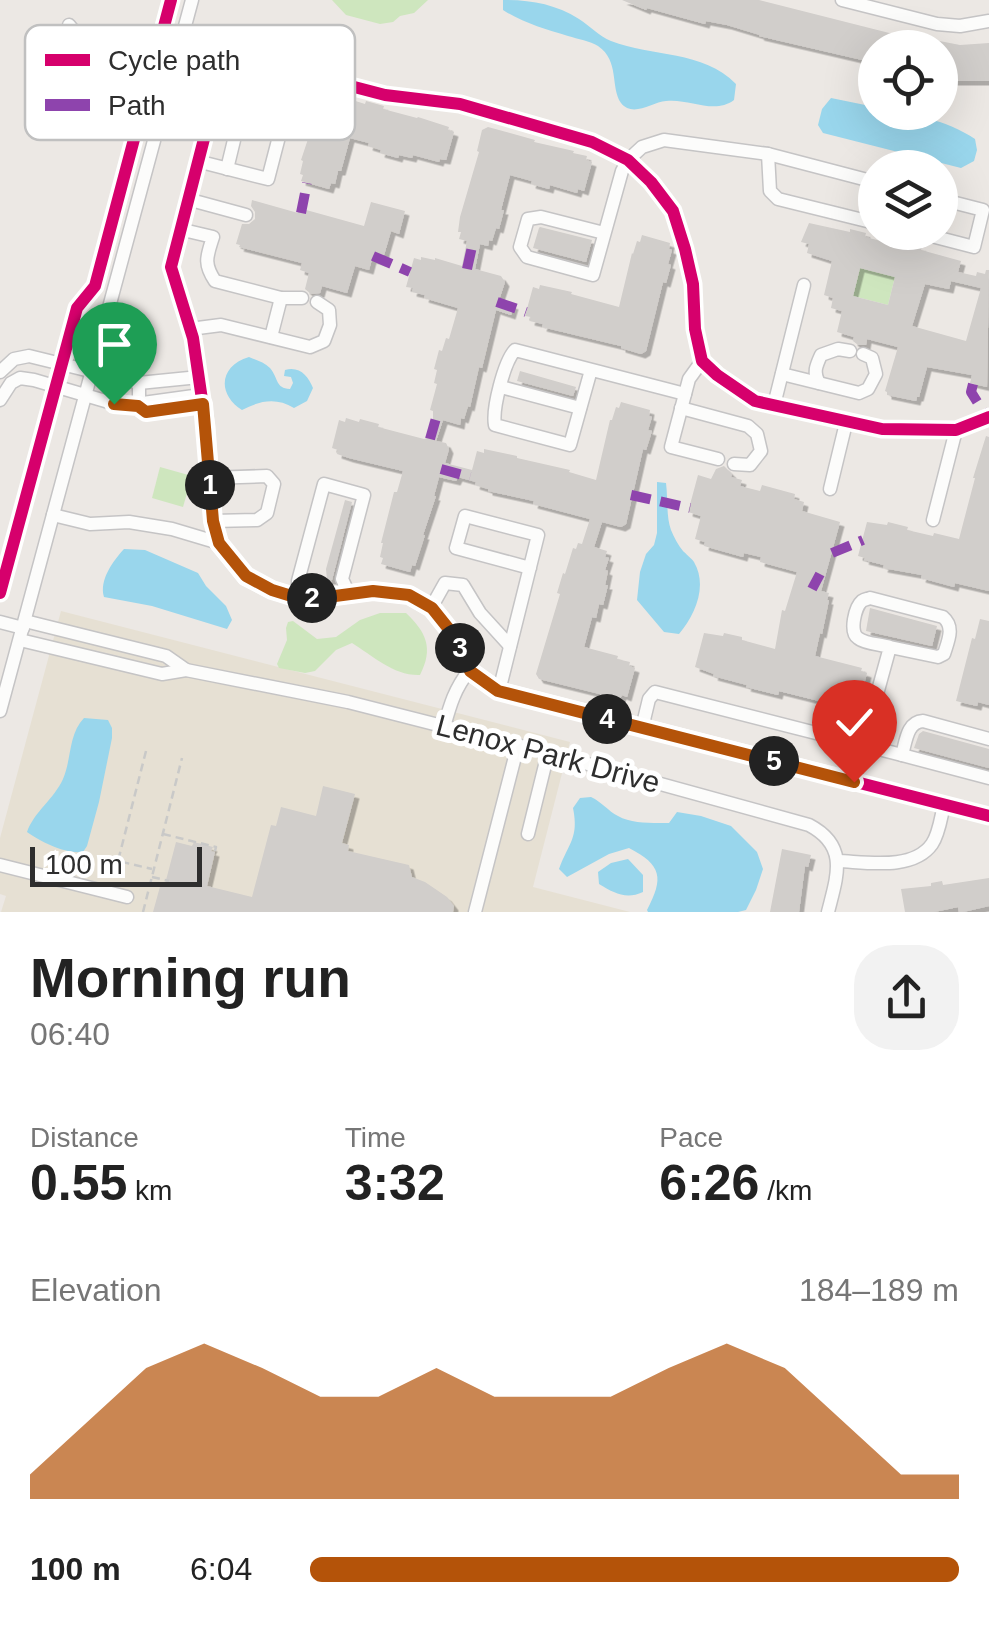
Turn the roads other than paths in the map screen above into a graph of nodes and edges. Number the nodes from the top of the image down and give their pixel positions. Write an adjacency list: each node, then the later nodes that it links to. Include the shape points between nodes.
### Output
1 (192, 0): 4 (street)
2 (842, 0): 3 (street, via 937,24)
3 (989, 21)
4 (185, 25)
5 (355, 87): 11 (street, via 460,104 592,142)
6 (155, 140): 31 (street)
7 (203, 140): 12 (street)
8 (234, 140): 13 (street)
9 (278, 140): 13 (street, via 268,180)
10 (768, 154): 11 (street, via 664,140); 14 (street); 18 (street, via 770,190 778,199)
11 (628, 160): 20 (street); 28 (street, via 674,212 693,284)
12 (197, 162): 13 (street); 15 (street)
13 (227, 169)
14 (858, 178)
15 (187, 198): 17 (street); 19 (street)
16 (958, 204): 21 (street, via 983,210 974,246)
17 (246, 215)
18 (858, 218)
19 (179, 228): 23 (street, via 212,237 207,269 215,280); 26 (street, via 170,267)
20 (604, 233): 20 (street, via 528,219 520,246 527,257 593,274)
21 (958, 242)
22 (804, 285): 32 (street)
23 (280, 298): 24 (street); 27 (street)
24 (302, 298)
25 (317, 302): 27 (street, via 329,310 324,340 310,347)
26 (190, 329): 27 (street, via 221,325); 33 (street)
27 (271, 338)
28 (702, 361): 40 (street); 42 (street, via 755,401)
29 (591, 370): 36 (street, via 515,350); 40 (street); 43 (street)
30 (0, 372): 31 (street, via 29,356)
31 (92, 373): 34 (street); 37 (street)
32 (782, 374): 35 (street); 42 (street)
33 (199, 377): 34 (street); 39 (street)
34 (138, 383): 41 (street)
35 (819, 383): 35 (street, via 859,393 868,389 875,364 838,348 816,366)
36 (501, 386): 43 (street); 43 (street, via 493,416 505,428 570,445)
37 (86, 396): 38 (street, via 20,378); 41 (street); 51 (street)
38 (0, 400)
39 (202, 400): 41 (street, via 146,412); 49 (street)
40 (683, 401): 47 (street, via 671,447); 48 (street, via 757,434 761,451 750,465)
41 (138, 406)
42 (774, 406): 45 (street)
43 (580, 408)
44 (989, 417): 46 (street)
45 (846, 423): 46 (street); 50 (street)
46 (956, 430): 52 (street)
47 (718, 460)
48 (734, 464)
49 (210, 478): 53 (street); 53 (street, via 267,476 274,484 267,513 257,520)
50 (830, 489)
51 (53, 515): 54 (street, via 90,524 129,522); 60 (street)
52 (934, 520)
53 (213, 521): 54 (street)
54 (219, 543): 57 (street, via 246,576)
55 (530, 568): 55 (street, via 538,536 464,516 456,548); 62 (street)
56 (349, 594): 57 (street); 57 (street, via 342,579 364,495 324,484); 58 (street, via 409,595)
57 (298, 598)
58 (432, 608): 62 (street, via 444,583 464,585); 66 (street, via 456,638)
59 (0, 622): 60 (street)
60 (23, 630): 61 (street, Lenox Park Drive); 64 (street, Lenox Park Drive); 68 (street)
61 (96, 638): 64 (street); 65 (street, Lenox Park Drive, via 166,656)
62 (510, 646): 67 (street)
63 (890, 647): 63 (street, via 938,657 949,622 864,599 854,634); 73 (street)
64 (91, 656): 65 (street, Lenox Park Drive, via 162,674)
65 (186, 670): 69 (street, Lenox Park Drive)
66 (470, 671): 67 (street); 69 (street)
67 (498, 691): 70 (street)
68 (0, 711)
69 (444, 726): 72 (street, Lenox Park Drive)
70 (642, 728): 73 (street, via 655,692); 77 (street)
71 (989, 738): 75 (street, via 916,721)
72 (518, 745): 74 (street, Lenox Park Drive); 84 (street)
73 (864, 745): 75 (street); 77 (street)
74 (548, 753): 80 (street); 81 (street, Lenox Park Drive, via 809,825 831,842)
75 (902, 755): 76 (street)
76 (989, 778)
77 (854, 782): 78 (street)
78 (944, 805): 79 (street); 81 (street, via 935,840 922,854)
79 (989, 816)
80 (528, 834)
81 (838, 861): 85 (street)
82 (0, 865): 83 (street)
83 (128, 897)
84 (475, 912)
85 (828, 912)

